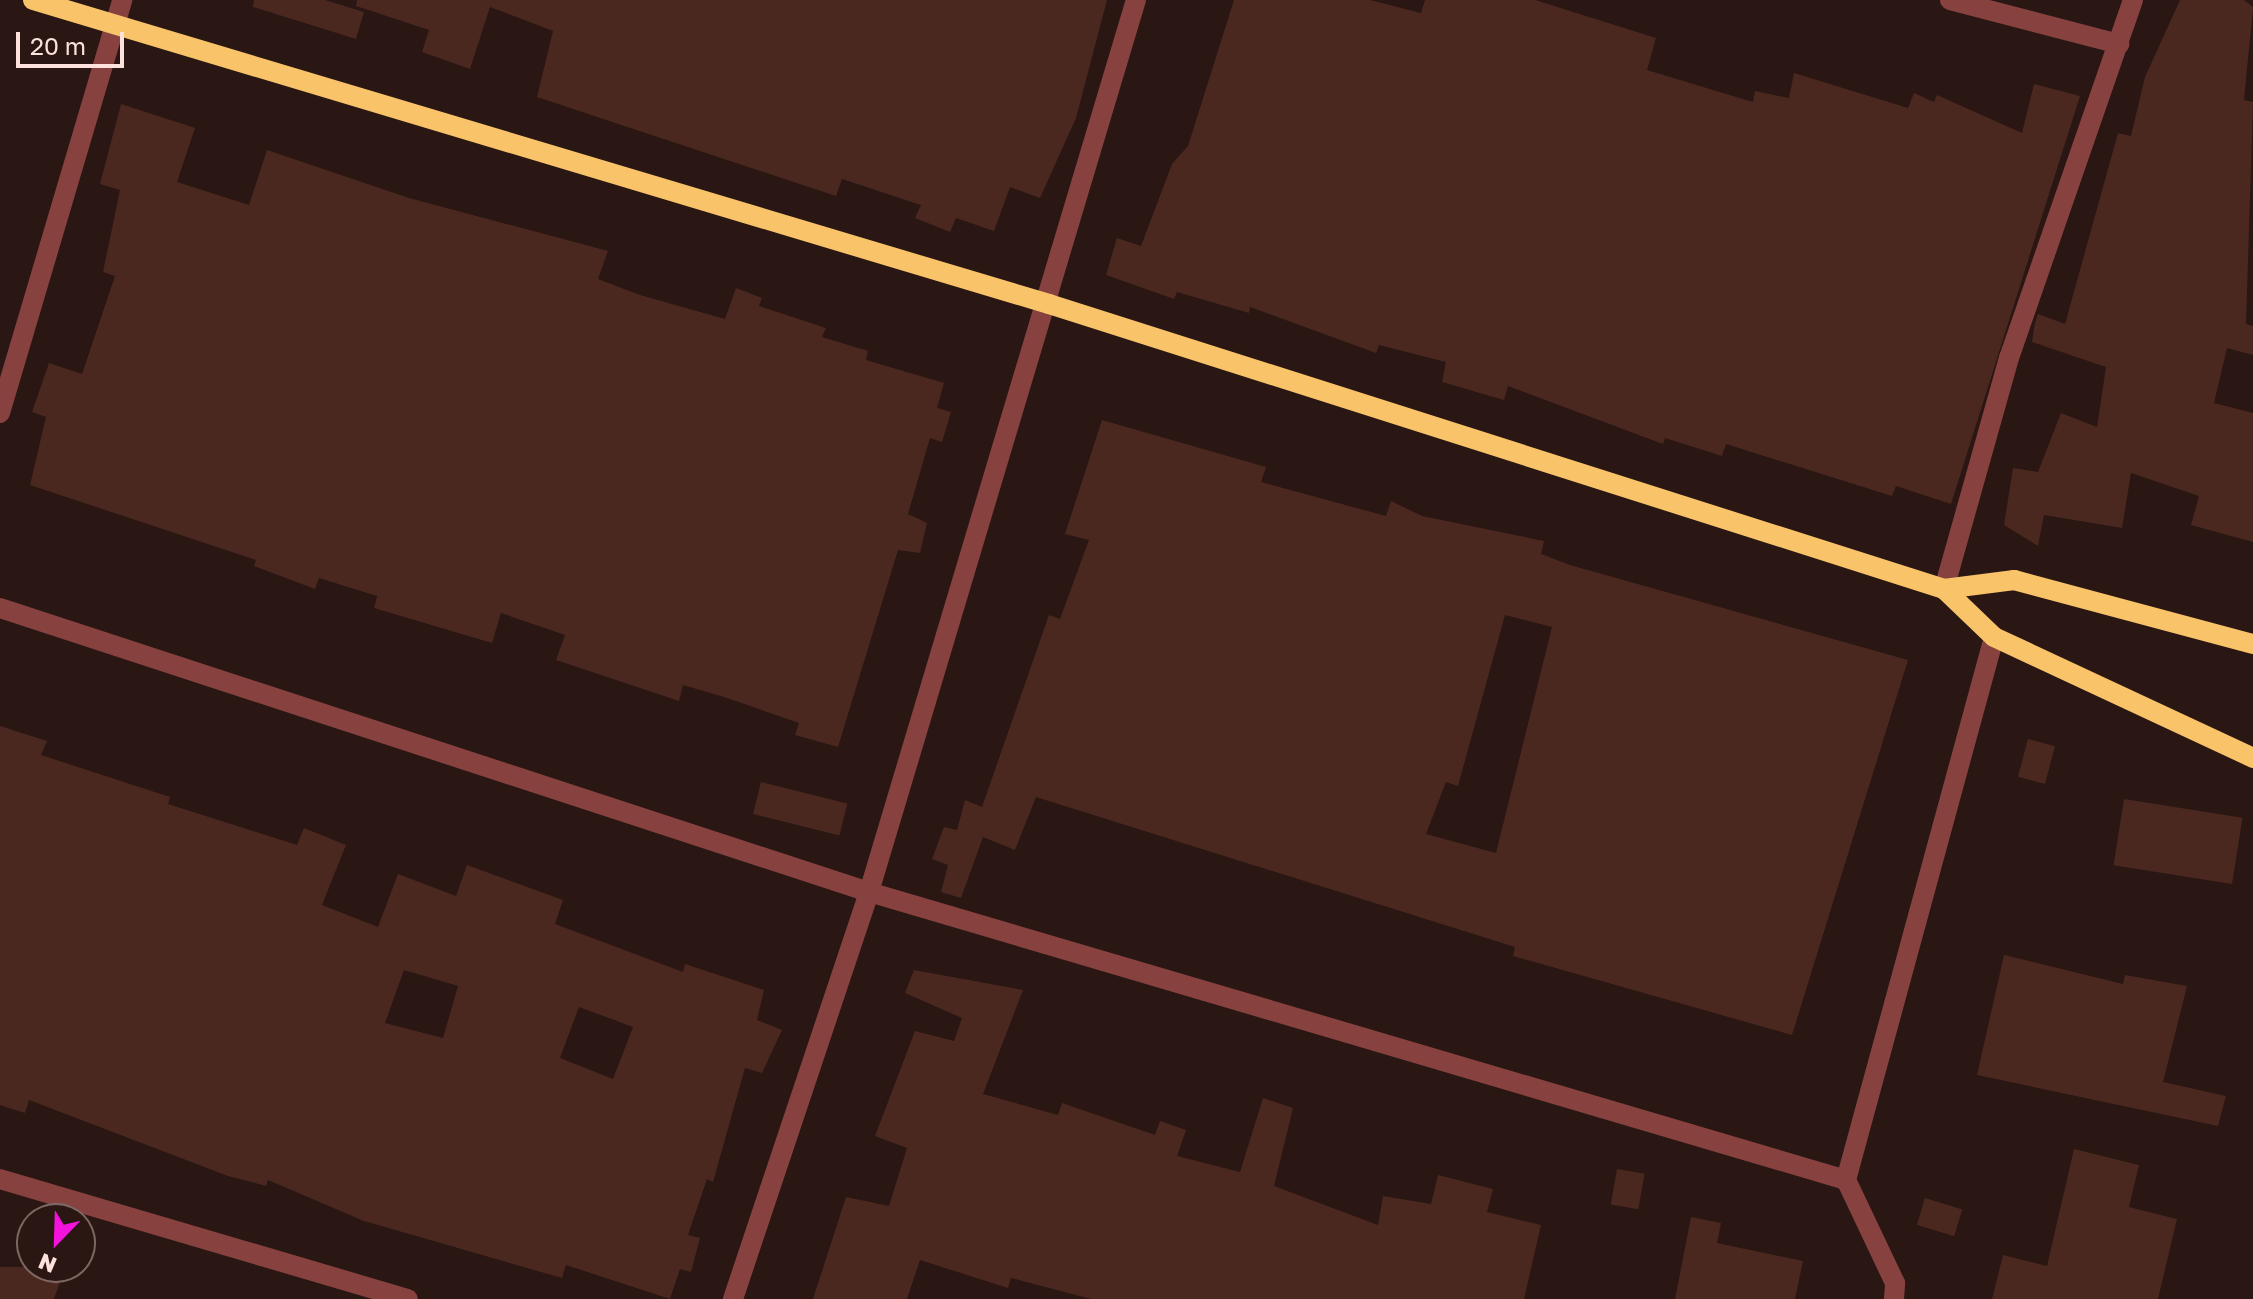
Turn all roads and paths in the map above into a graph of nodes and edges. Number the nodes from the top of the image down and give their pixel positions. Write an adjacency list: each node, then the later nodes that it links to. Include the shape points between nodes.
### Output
1 (33, 0): 6 (main road)
2 (122, 0): 6 (street)
3 (1136, 0): 8 (street)
4 (1950, 0): 7 (street)
5 (2133, 0): 7 (street)
6 (115, 24): 8 (main road); 9 (street)
7 (2119, 44): 10 (street, via 2009,358)
8 (1049, 304): 10 (main road); 15 (street)
9 (0, 413)
10 (1944, 589): 12 (main road); 13 (main road, via 2014,580)
11 (0, 608): 15 (street)
12 (1994, 637): 14 (main road); 17 (street)
13 (2253, 644)
14 (2253, 758)
15 (869, 892): 17 (street); 19 (street)
16 (0, 1179): 18 (street)
17 (1846, 1180): 20 (street, via 1895,1283)
18 (408, 1299)
19 (733, 1299)
20 (1894, 1299)

